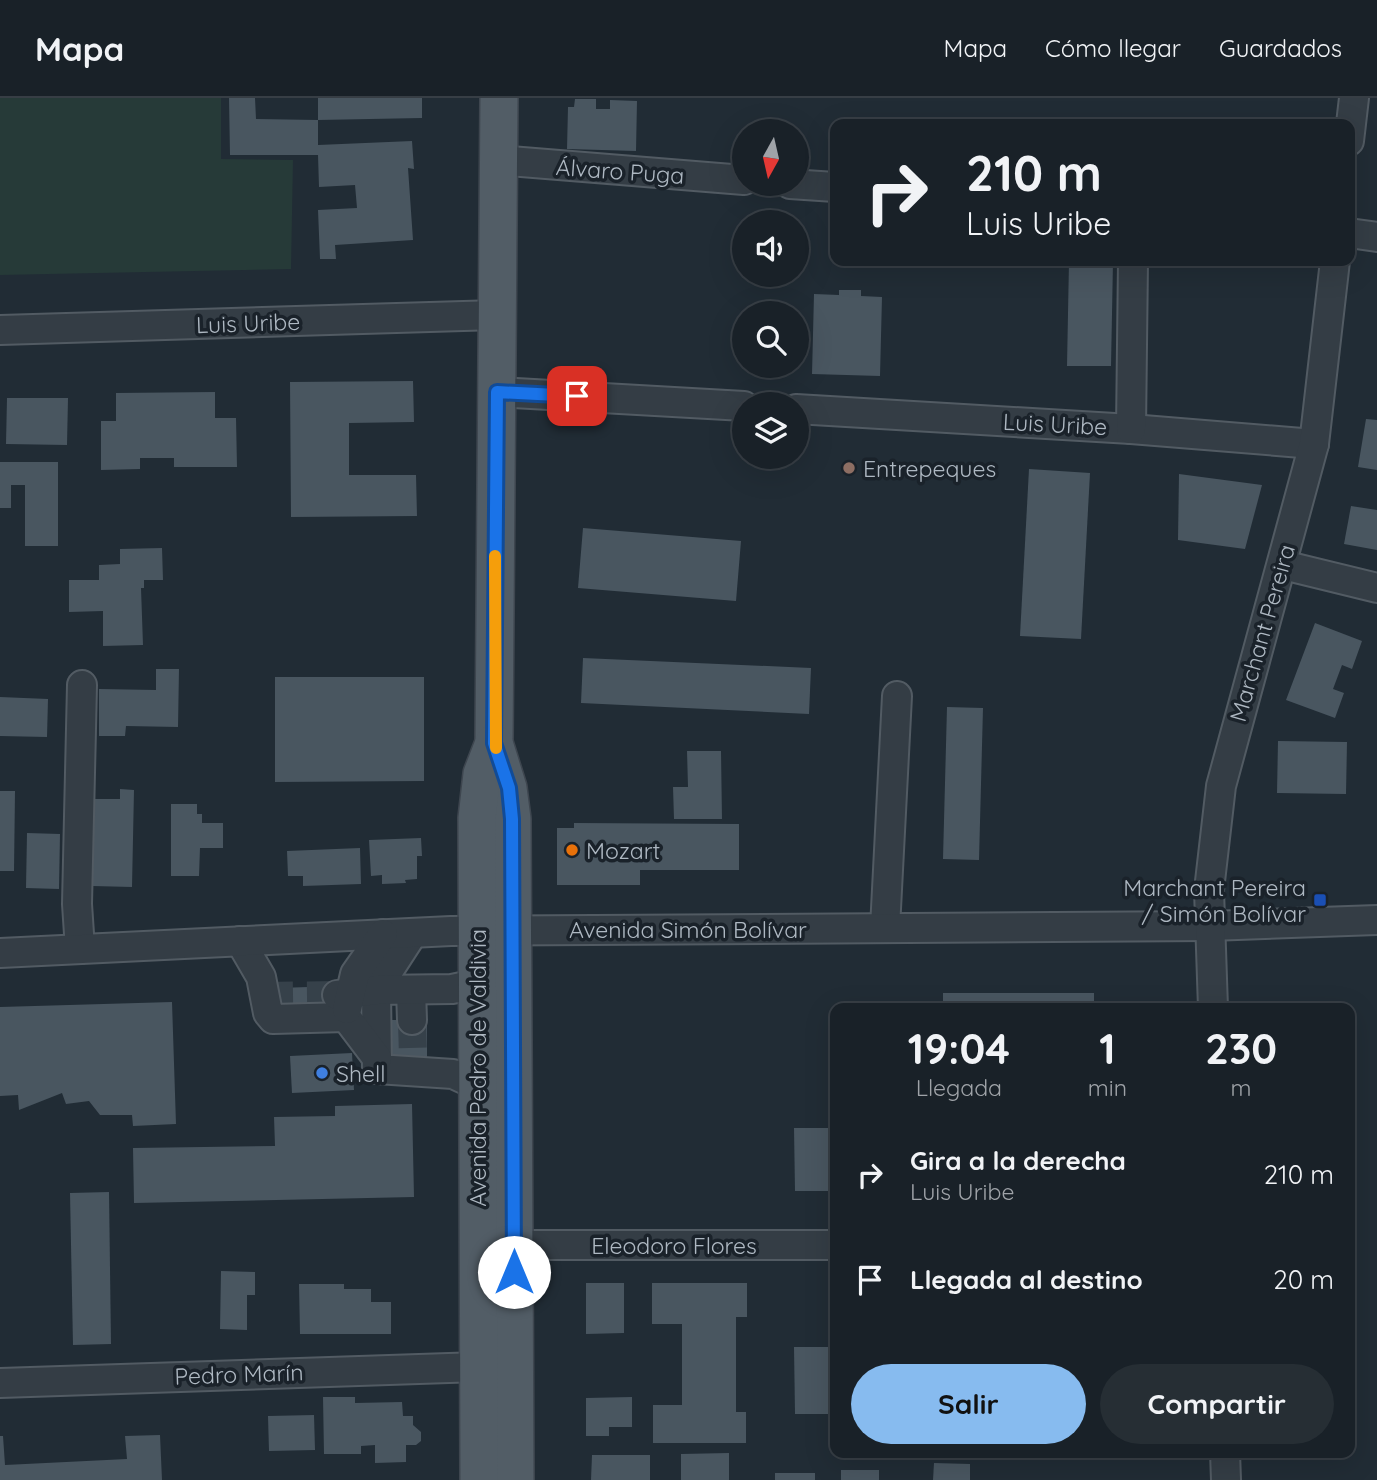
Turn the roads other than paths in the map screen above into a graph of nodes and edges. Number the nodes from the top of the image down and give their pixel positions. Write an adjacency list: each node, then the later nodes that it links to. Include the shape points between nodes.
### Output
1 (499, 98): 4 (main road, Avenida Pedro de Valdivia)
2 (1354, 98): 3 (street)
3 (1352, 119)
4 (497, 160): 5 (street, Álvaro Puga); 12 (main road, Avenida Pedro de Valdivia)
5 (732, 179)
6 (809, 185): 7 (street)
7 (830, 187)
8 (1355, 234): 9 (street)
9 (1377, 237)
10 (1133, 266): 17 (street)
11 (1334, 266): 18 (street, Marchant Pereira)
12 (497, 315): 13 (street, Luis Uribe); 14 (main road, Avenida Pedro de Valdivia)
13 (0, 330)
14 (497, 392): 15 (street); 26 (main road, Avenida Pedro de Valdivia, via 494,743 478,796)
15 (732, 405)
16 (809, 410): 17 (street, Luis Uribe)
17 (1131, 429): 18 (street, Luis Uribe)
18 (1314, 444): 19 (street, Marchant Pereira)
19 (1283, 565): 20 (street); 24 (street, Marchant Pereira, via 1221,786)
20 (1377, 588)
21 (82, 685): 30 (street)
22 (898, 696): 25 (street)
23 (1377, 920): 24 (street, Avenida Simón Bolívar)
24 (1210, 926): 25 (street, Avenida Simón Bolívar); 35 (street, Marchant Pereira)
25 (885, 928): 26 (street, Avenida Simón Bolívar)
26 (494, 931): 27 (street, Avenida Simón Bolívar); 32 (main road, Avenida Pedro de Valdivia); 40 (main road, Avenida Pedro de Valdivia)
27 (413, 933): 28 (street, Avenida Simón Bolívar); 34 (street)
28 (383, 934): 29 (street, Avenida Simón Bolívar); 34 (street, via 355,974)
29 (240, 941): 30 (street, Avenida Simón Bolívar); 34 (street, via 261,977 273,1019)
30 (80, 949): 31 (street, Avenida Simón Bolívar)
31 (0, 953)
32 (476, 984): 33 (street); 38 (main road, Avenida Pedro de Valdivia)
33 (411, 990): 34 (street); 36 (street)
34 (352, 999): 37 (street); 37 (street)
35 (1213, 1003)
36 (412, 1020)
37 (377, 1058): 38 (street, via 377,1069 413,1064)
38 (477, 1084): 41 (main road, Avenida Pedro de Valdivia)
39 (830, 1244): 40 (street, Eleodoro Flores)
40 (514, 1245): 45 (main road, Avenida Pedro de Valdivia)
41 (479, 1367): 42 (street, Pedro Marín); 44 (main road, Avenida Pedro de Valdivia)
42 (0, 1383)
43 (1225, 1458): 46 (street)
44 (479, 1480)
45 (516, 1480)
46 (1226, 1480)

